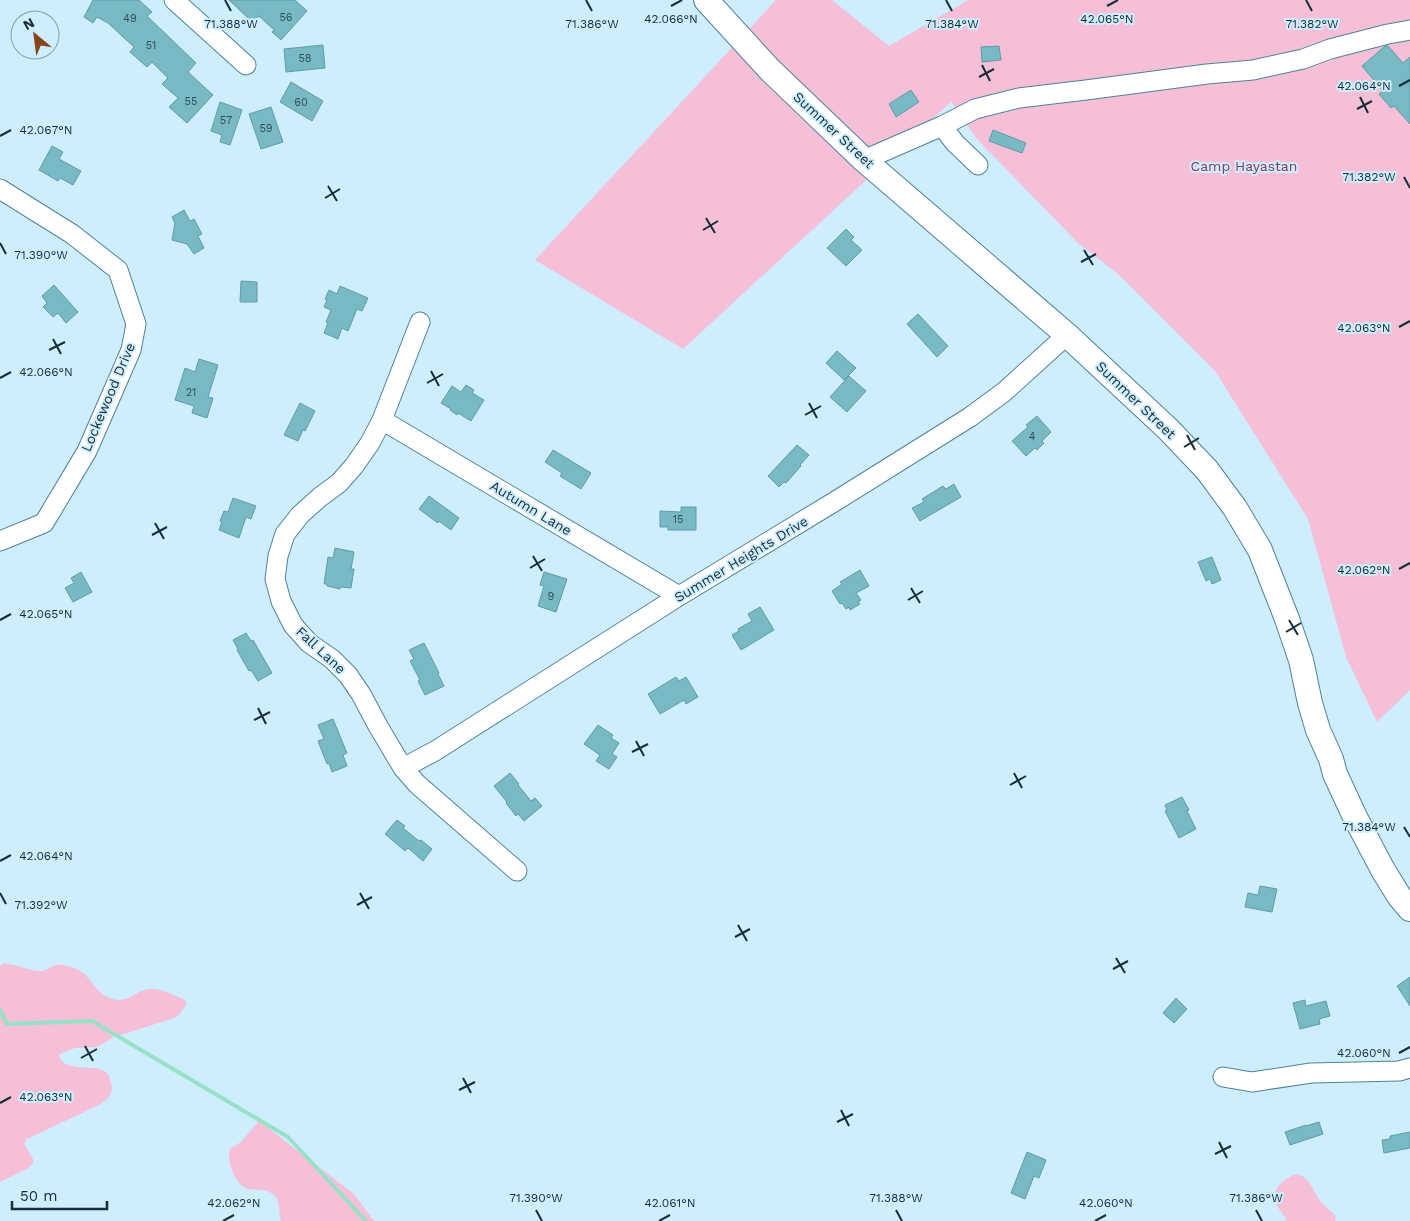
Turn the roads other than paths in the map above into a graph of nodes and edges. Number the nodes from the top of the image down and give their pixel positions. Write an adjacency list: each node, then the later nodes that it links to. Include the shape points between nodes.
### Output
1 (174, 0): 4 (street)
2 (706, 0): 6 (main road, Summer Street, via 770,70)
3 (1410, 30): 5 (street, via 1253,70 1019,98 975,109)
4 (246, 65)
5 (942, 126): 6 (street); 7 (street)
6 (864, 160): 10 (main road, Summer Street)
7 (978, 165)
8 (0, 189): 12 (street, Lockewood Drive, via 72,234 118,270 136,324 130,350 87,451 44,522)
9 (420, 322): 11 (street, Fall Lane)
10 (1067, 335): 13 (street, Summer Heights Drive, via 1004,392 970,417); 16 (main road, Summer Street, via 1192,454 1240,516 1260,550 1287,619 1318,730 1335,774 1383,870)
11 (382, 420): 13 (street, Autumn Lane); 14 (street, Fall Lane, via 354,466 339,483 300,515 286,534 278,556 275,579 293,625 348,675)
12 (0, 541)
13 (679, 596): 14 (street, Summer Heights Drive)
14 (403, 768): 15 (street, Fall Lane)
15 (517, 871)
16 (1410, 909)
17 (1410, 1068): 18 (street, via 1311,1073 1252,1082)
18 (1223, 1077)

